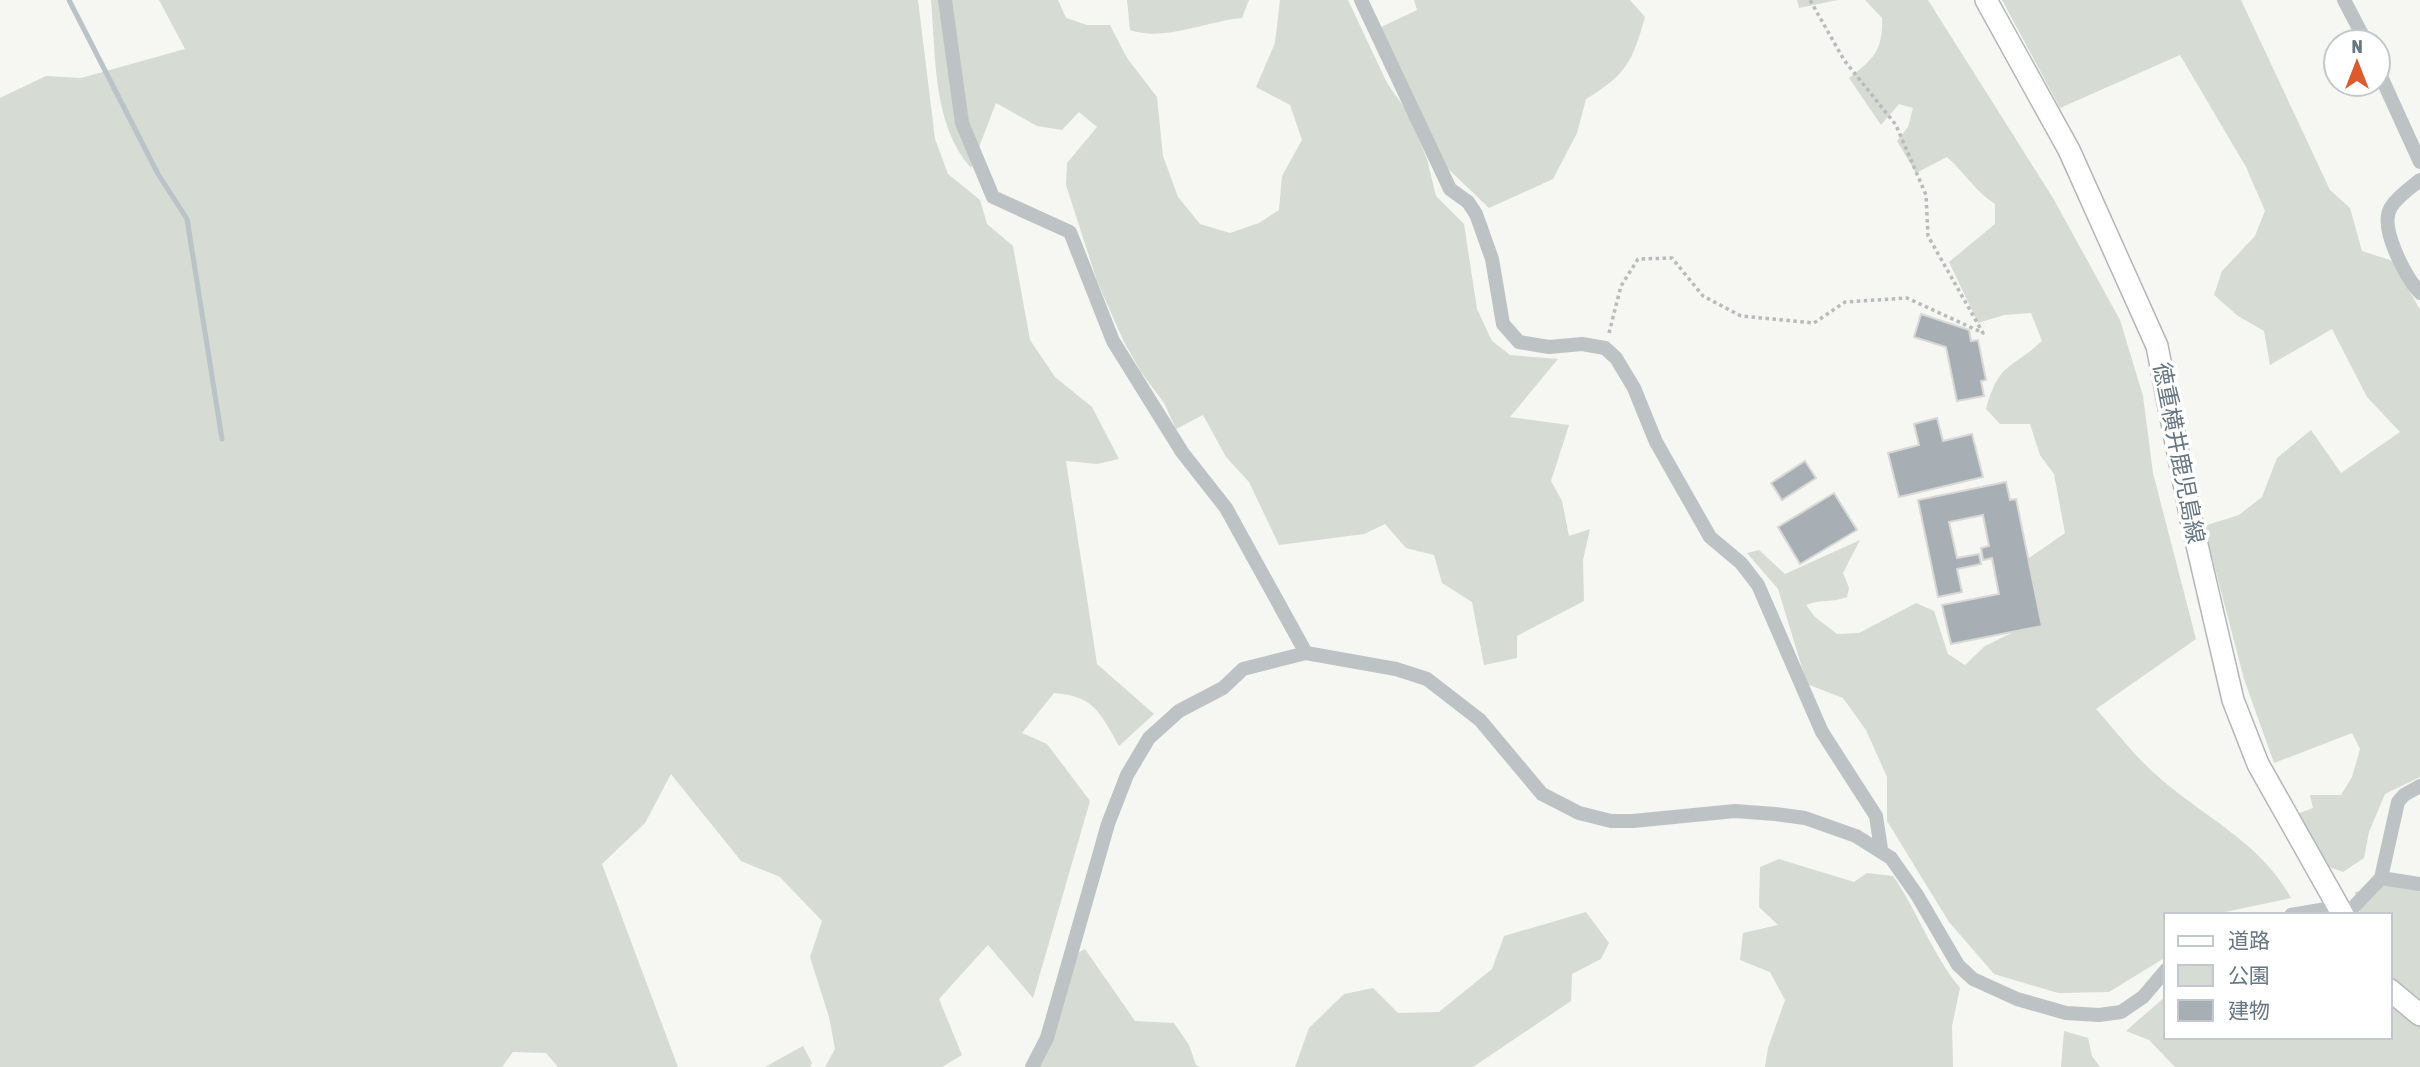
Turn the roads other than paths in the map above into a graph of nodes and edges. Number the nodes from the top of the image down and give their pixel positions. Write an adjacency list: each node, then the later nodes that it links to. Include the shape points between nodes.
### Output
1 (945, 0): 10 (street, via 962,123 993,197 1070,232 1113,341 1182,452 1226,508)
2 (1361, 0): 12 (street, via 1450,189 1476,214 1492,259 1503,324 1519,342 1549,347 1582,344 1605,348 1616,358 1710,537 1741,563 1758,585 1822,733 1876,816)
3 (1986, 0): 15 (main road, 徳重横井鹿児島線, via 2069,150 2157,346 2233,699 2258,764)
4 (2344, 0): 5 (street)
5 (2359, 28)
6 (2391, 98): 7 (street)
7 (2420, 162)
8 (2420, 180): 9 (street, via 2390,208 2387,222 2395,253)
9 (2420, 293)
10 (1306, 653): 12 (street, via 1427,679 1480,720 1542,793 1579,813 1622,821 1735,811 1775,814 1830,826); 19 (street, via 1243,669 1223,688 1179,711 1149,738 1127,775 1108,824 1047,1038)
11 (2420, 786): 13 (street, via 2399,802)
12 (1881, 849): 16 (street, via 1917,895 1958,965 1992,990 2066,1013 2099,1015 2121,1012 2143,997)
13 (2381, 878): 14 (street); 15 (street)
14 (2420, 884)
15 (2342, 912)
16 (2164, 972)
17 (2392, 992): 18 (main road)
18 (2420, 1015)
19 (1032, 1067)

